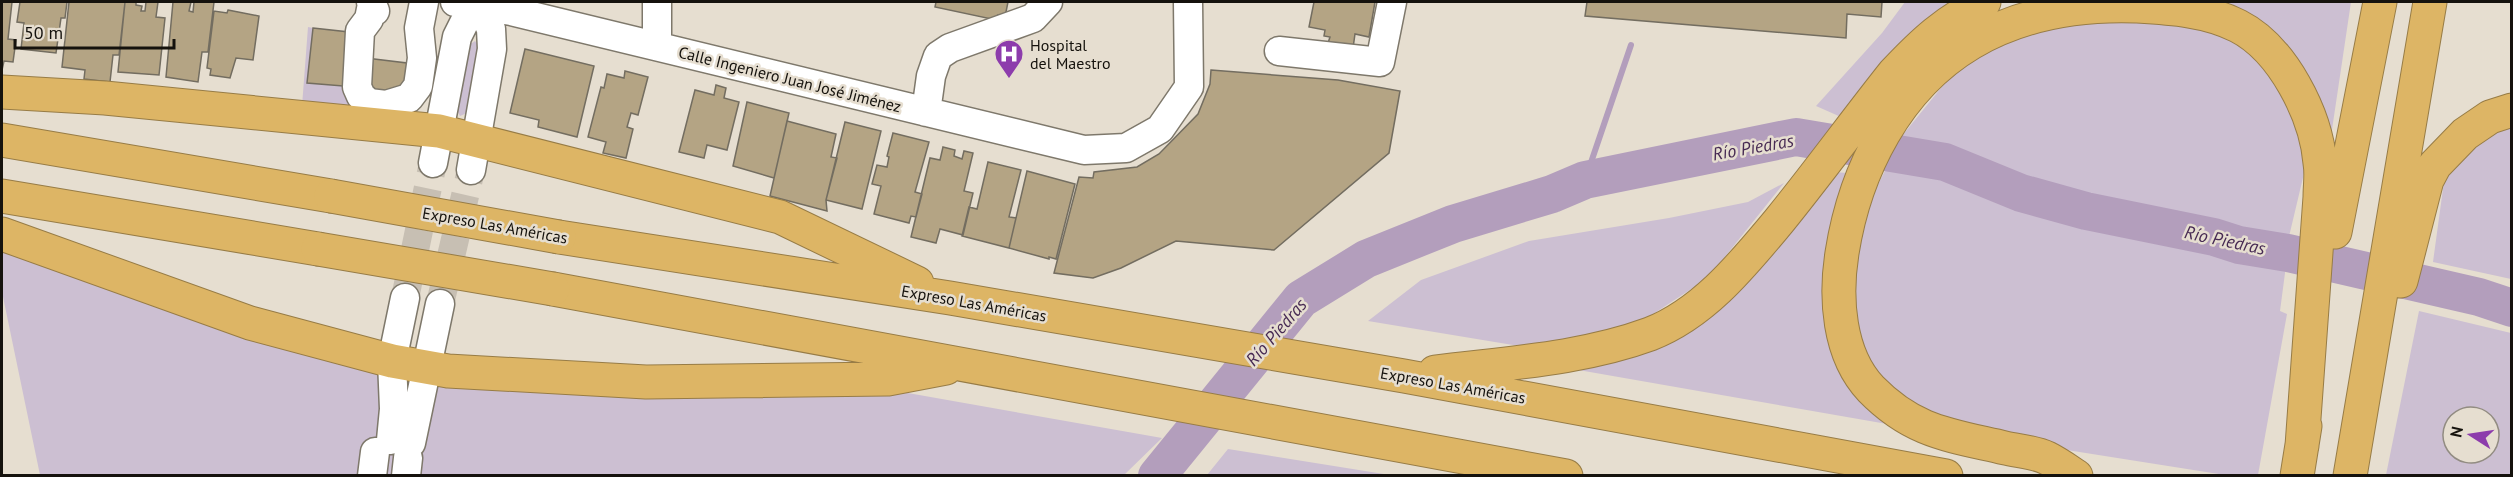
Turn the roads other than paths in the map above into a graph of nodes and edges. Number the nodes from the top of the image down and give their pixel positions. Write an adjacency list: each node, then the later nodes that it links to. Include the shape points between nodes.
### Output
1 (371, 2): 2 (street, via 375,11 371,9 360,31 357,87 369,103 386,105 409,98 418,86 422,58 419,28)
2 (424, 2)
3 (471, 2): 11 (street, Calle Ingeniero Juan José Jiménez); 17 (street, via 457,37); 19 (street, via 491,29 492,49)
4 (657, 2): 11 (street)
5 (1048, 2): 16 (street, via 1033,18 938,56 930,76)
6 (1188, 2): 16 (street, Calle Ingeniero Juan José Jiménez, via 1189,87 1160,129 1126,148 1084,150)
7 (1392, 2): 12 (street, via 1380,62)
8 (1984, 2): 13 (highway, via 1953,18 1919,46)
9 (2380, 2): 22 (highway)
10 (2430, 2): 23 (highway)
11 (657, 46): 16 (street, Calle Ingeniero Juan José Jiménez)
12 (1279, 51)
13 (1897, 91): 22 (highway, via 1970,44 2038,14 2120,6 2208,15 2238,26 2260,40 2287,73 2311,118); 31 (highway, via 1720,289 1653,333 1591,351); 40 (highway, via 1857,189 1846,227 1838,281 1841,323 1851,358 1868,386 1904,417 1927,430 2046,457)
14 (2, 92): 17 (highway, via 105,98)
15 (2511, 110): 23 (highway, via 2490,117 2442,156)
16 (926, 112)
17 (439, 131): 19 (highway); 20 (street)
18 (2, 140): 26 (highway, Expreso Las Américas, bridge, via 559,237)
19 (474, 155): 26 (highway, via 780,217)
20 (433, 163)
21 (2, 196): 29 (highway, bridge)
22 (2330, 200): 35 (highway)
23 (2406, 213): 36 (highway)
24 (2, 234): 28 (highway, via 250,323)
25 (405, 298): 28 (street)
26 (950, 298): 31 (highway, Expreso Las Américas)
27 (440, 304): 30 (street)
28 (392, 361): 30 (highway); 32 (street)
29 (965, 364): 30 (highway, via 888,379 646,382); 33 (highway)
30 (426, 367): 32 (street)
31 (1404, 376): 39 (highway, Expreso Las Américas)
32 (406, 404): 34 (street, via 384,409); 34 (street, via 427,425)
33 (1426, 450): 37 (highway); 38 (highway)
34 (398, 458)
35 (2299, 461)
36 (2351, 466)
37 (1478, 476)
38 (1566, 476)
39 (1946, 476)
40 (2076, 476)

